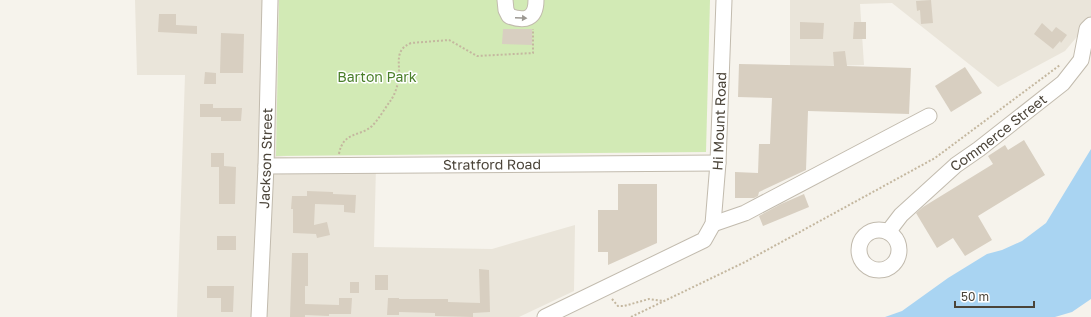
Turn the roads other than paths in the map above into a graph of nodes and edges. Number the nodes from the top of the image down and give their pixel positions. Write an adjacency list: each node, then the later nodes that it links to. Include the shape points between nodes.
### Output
1 (270, 0): 8 (street, Jackson Street)
2 (505, 0): 3 (street, one-way to 3, via 509,16 528,19 535,11)
3 (536, 0)
4 (724, 0): 7 (street, Hi Mount Road)
5 (1091, 25): 10 (street, Commerce Street, via 1087,30 1081,60 1063,83 956,165 901,215)
6 (928, 116): 9 (street, via 746,213)
7 (718, 163): 8 (street, Stratford Road); 9 (street, Hi Mount Road)
8 (266, 166): 12 (street, Jackson Street)
9 (713, 224): 11 (street, Hi Mount Road, via 704,240)
10 (888, 232)
11 (551, 316)
12 (259, 317)

